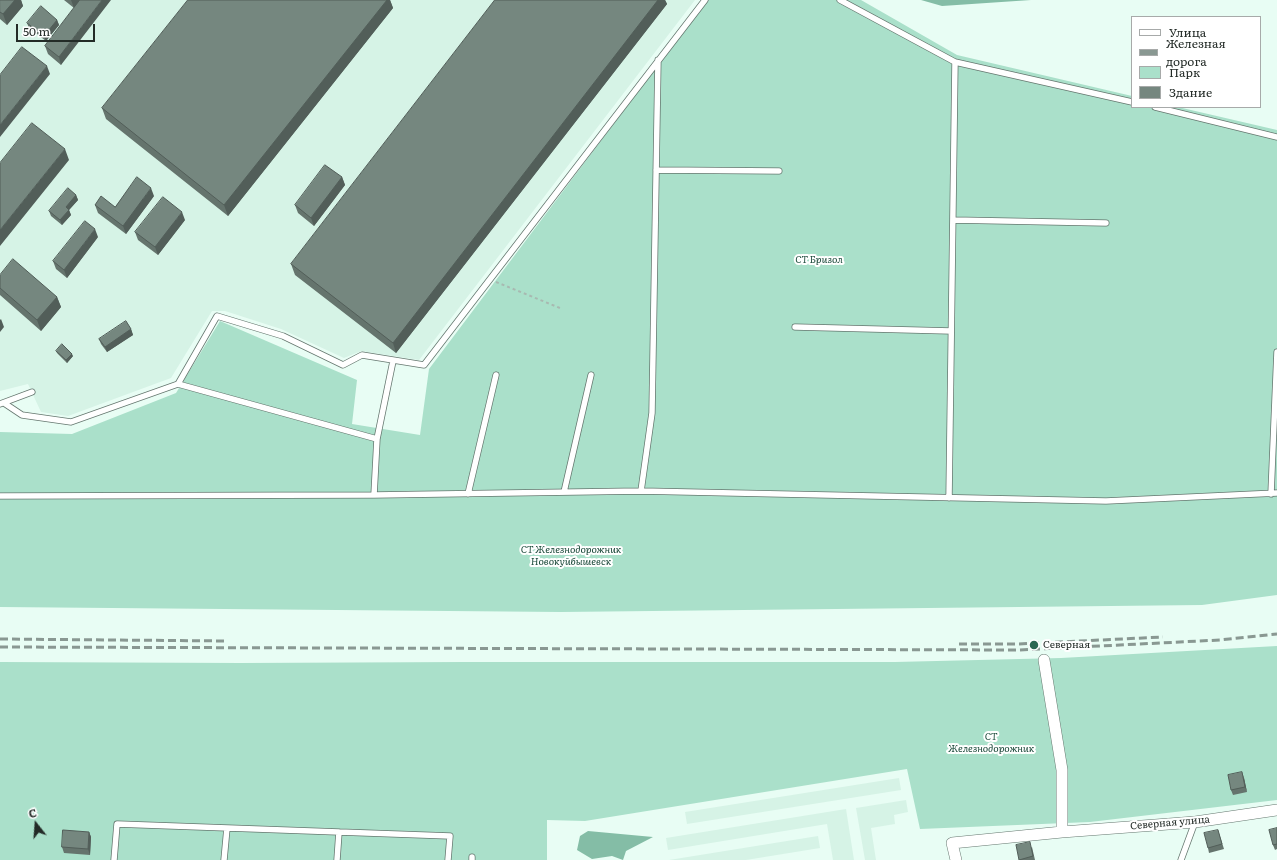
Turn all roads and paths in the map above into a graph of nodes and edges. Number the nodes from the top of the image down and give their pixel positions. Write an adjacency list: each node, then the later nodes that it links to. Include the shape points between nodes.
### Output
1 (705, 0): 3 (lane)
2 (840, 0): 4 (lane)
3 (658, 60): 8 (lane); 12 (lane)
4 (955, 62): 5 (lane); 10 (lane)
5 (1131, 102)
6 (1159, 108): 7 (lane)
7 (1277, 137)
8 (656, 170): 9 (lane); 24 (lane, via 652,413)
9 (779, 171)
10 (953, 220): 11 (lane); 15 (lane)
11 (1106, 223)
12 (490, 279): 13 (path); 17 (lane, via 424,365)
13 (560, 308)
14 (795, 327): 15 (lane)
15 (952, 331): 30 (lane)
16 (1277, 352): 26 (lane)
17 (393, 360): 20 (lane, via 362,355 343,365 283,336 216,316); 23 (lane)
18 (496, 375): 27 (lane)
19 (591, 375): 25 (lane)
20 (178, 384): 22 (lane, via 72,422 22,415); 23 (lane)
21 (32, 392): 22 (lane)
22 (2, 404)
23 (377, 439): 28 (lane)
24 (641, 491): 25 (lane); 30 (lane)
25 (564, 492): 27 (lane)
26 (1274, 493): 30 (lane, via 1106,501)
27 (468, 494): 28 (lane)
28 (374, 495): 29 (lane)
29 (0, 496)
30 (949, 498)
31 (1044, 660): 36 (street, via 1062,770)
32 (1277, 810): 33 (street, Северная улица)
33 (1195, 822): 36 (street, Северная улица); 42 (lane)
34 (227, 828): 35 (lane); 37 (lane, via 116,824); 38 (lane)
35 (339, 832): 39 (lane); 40 (lane, via 450,836)
36 (1062, 832): 41 (street, Северная улица, via 952,843)
37 (114, 860)
38 (224, 860)
39 (337, 860)
40 (448, 860)
41 (956, 860)
42 (1181, 860)

